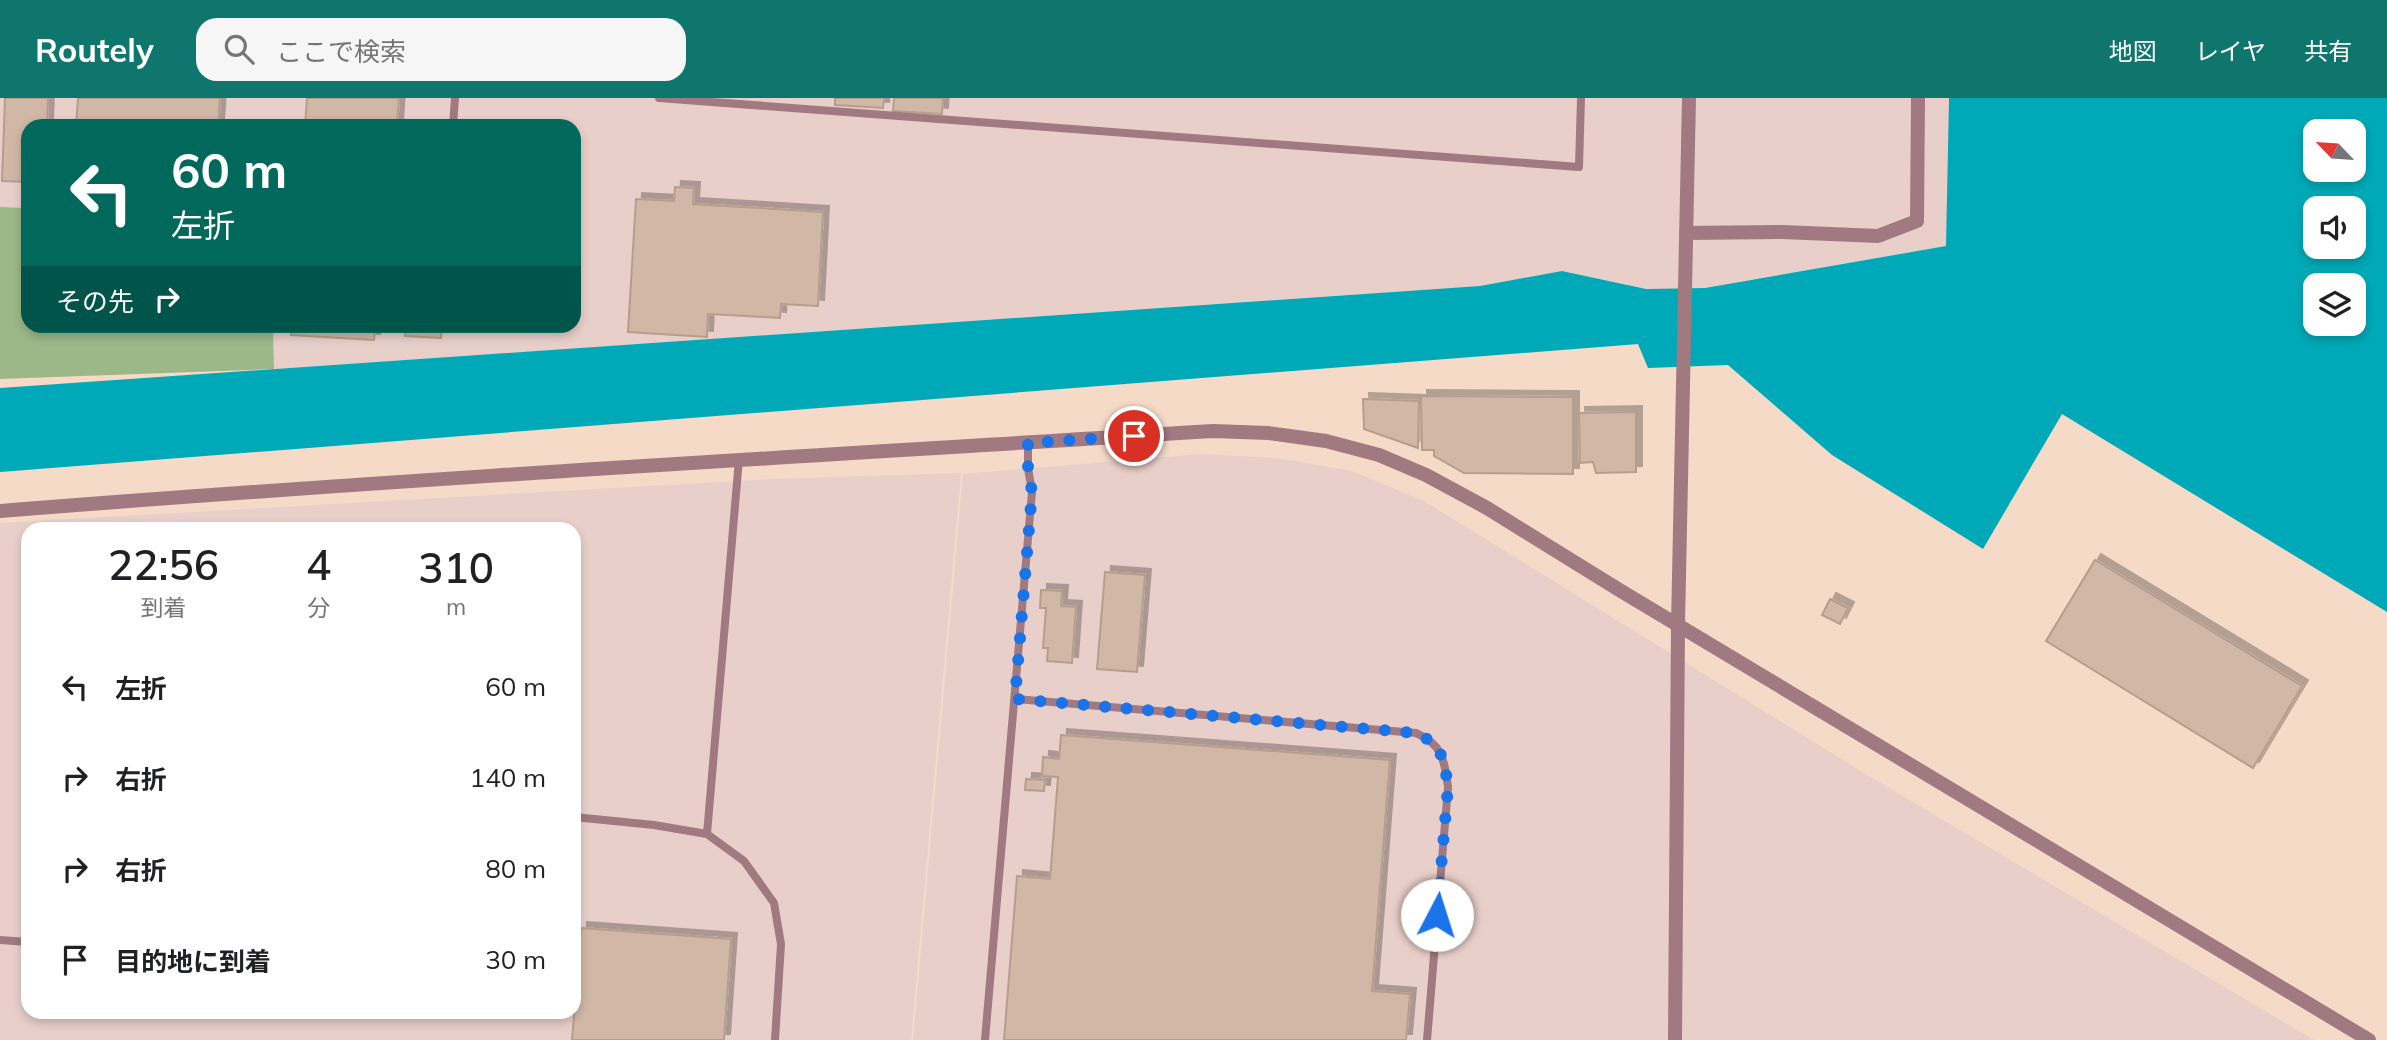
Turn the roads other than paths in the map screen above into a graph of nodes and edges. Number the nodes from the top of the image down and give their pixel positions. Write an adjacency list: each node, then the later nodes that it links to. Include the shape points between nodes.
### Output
1 (456, 98): 6 (lane)
2 (659, 98): 3 (lane, via 1579,167)
3 (1581, 98)
4 (1689, 98): 7 (street)
5 (1918, 98): 7 (street, via 1917,220 1878,236)
6 (454, 119)
7 (1686, 233): 11 (street)
8 (1028, 443): 9 (street); 11 (street, via 1213,431 1268,433 1379,455 1487,508); 12 (lane, via 1032,492)
9 (739, 459): 10 (street); 14 (lane)
10 (0, 511)
11 (1678, 624): 20 (street); 21 (street)
12 (1015, 699): 18 (lane); 19 (lane, via 1416,733 1430,739 1438,747 1448,787)
13 (581, 818): 14 (lane)
14 (707, 834): 17 (lane, via 744,861 774,903 781,944)
15 (0, 940): 16 (lane)
16 (21, 942)
17 (775, 1040)
18 (985, 1040)
19 (1427, 1040)
20 (1675, 1040)
21 (2369, 1040)

